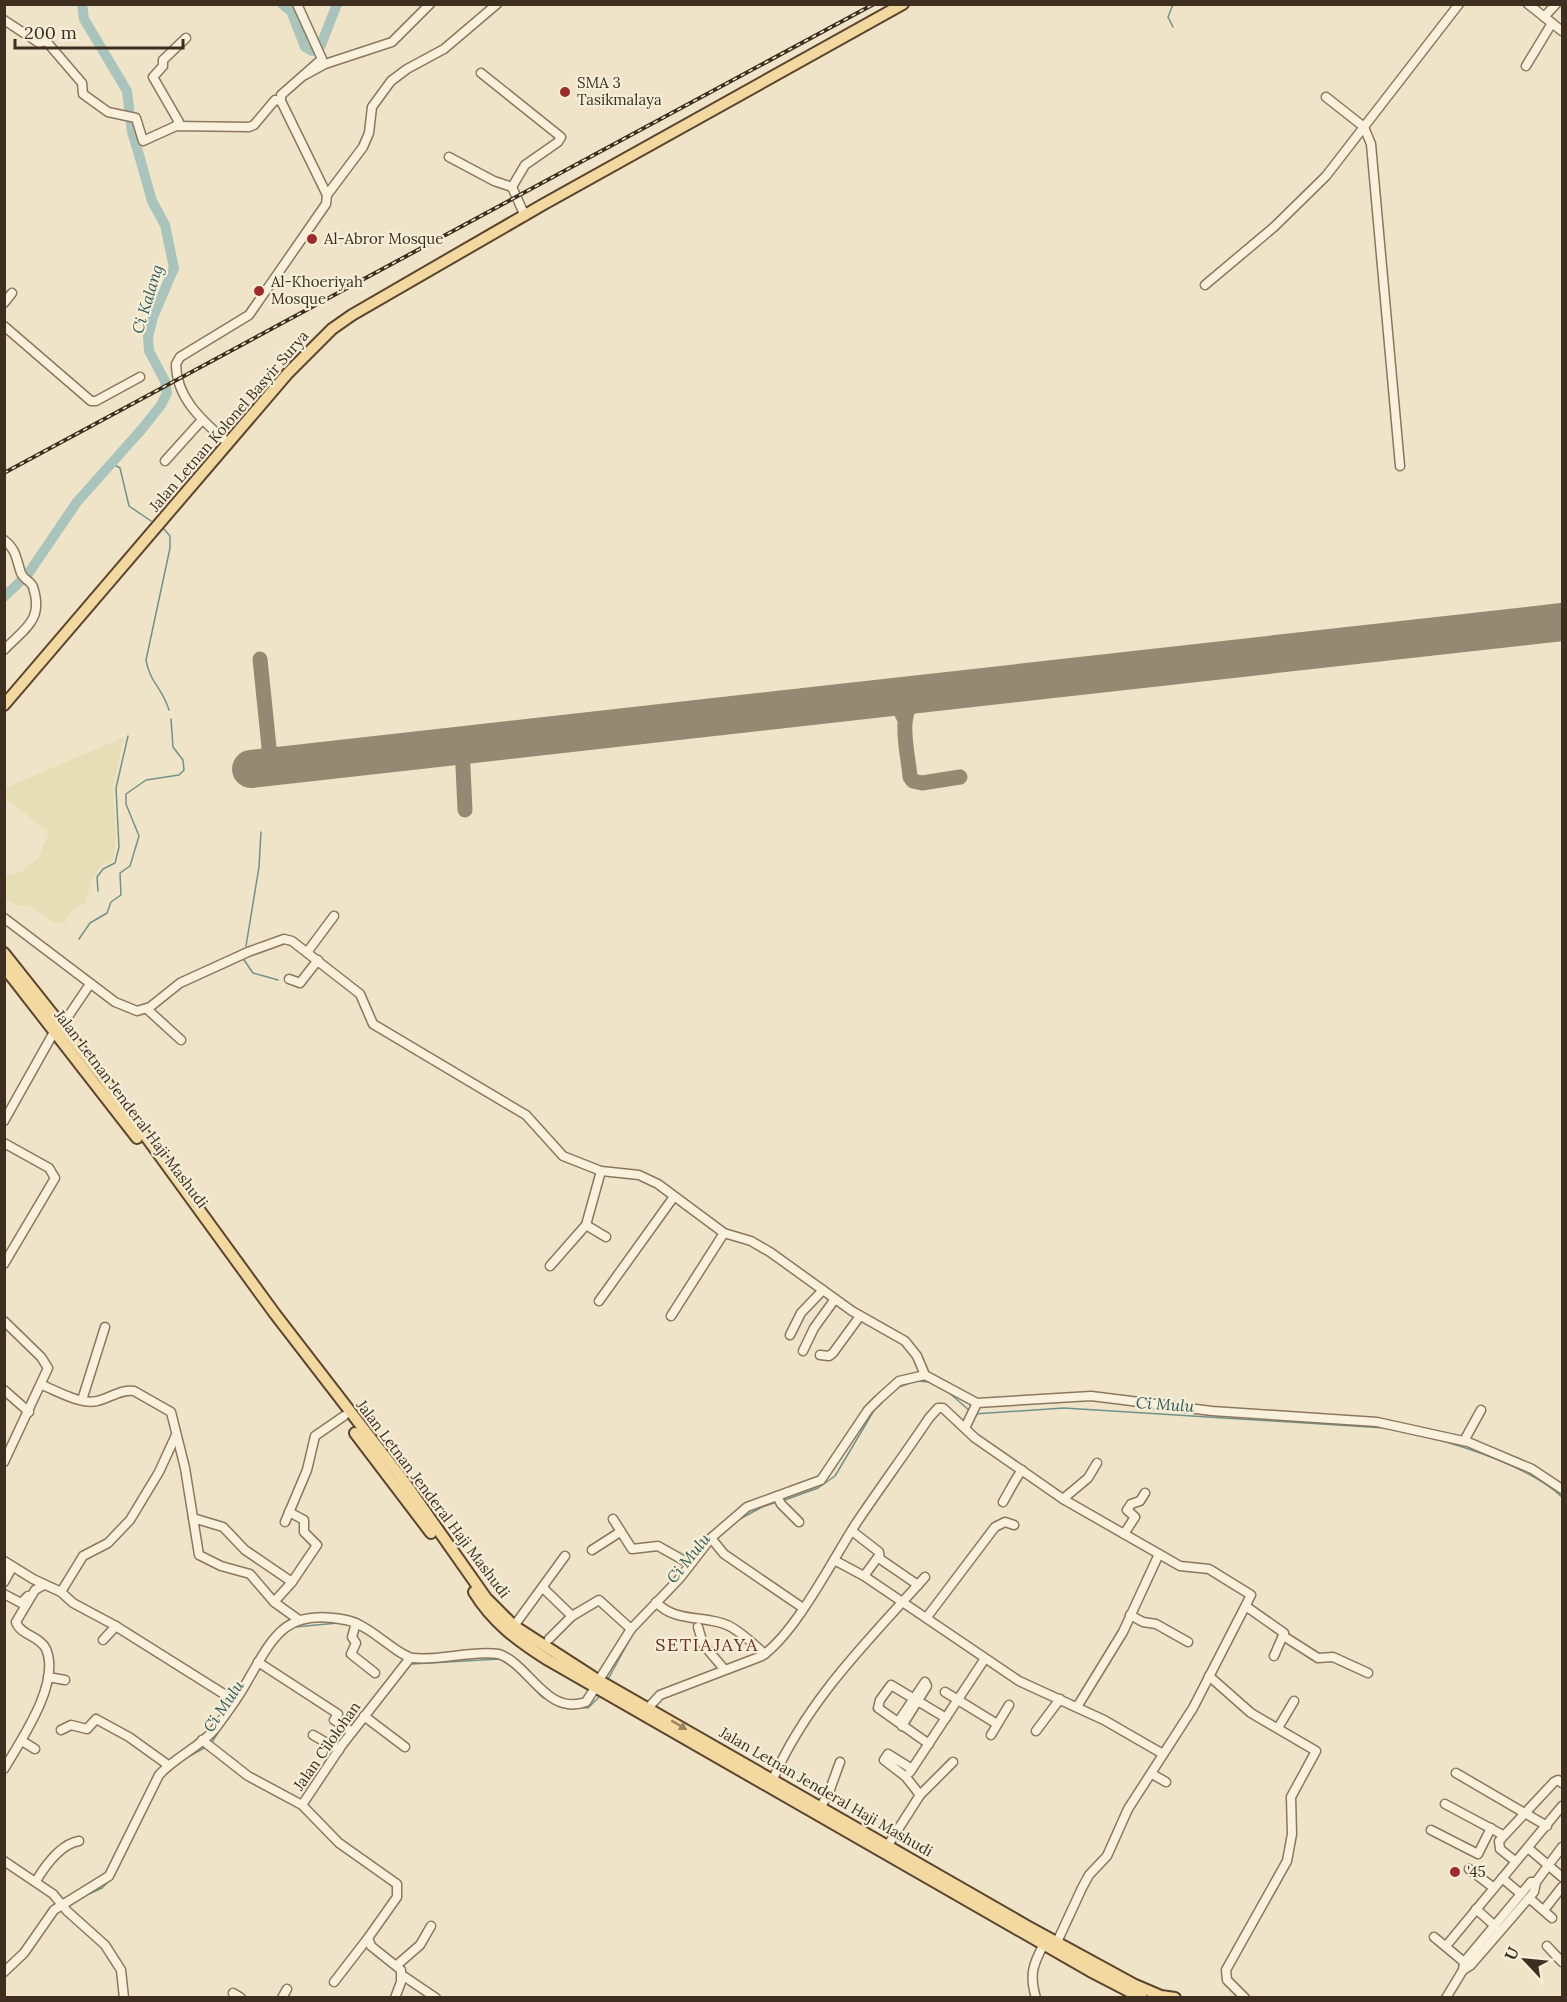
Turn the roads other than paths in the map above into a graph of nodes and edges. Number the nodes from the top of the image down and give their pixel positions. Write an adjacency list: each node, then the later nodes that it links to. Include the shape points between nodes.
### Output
1 (297, 4): 15 (street, via 321,52 321,61)
2 (430, 4): 15 (street, via 392,42)
3 (497, 4): 22 (street, via 444,49 391,81 372,107 363,147)
4 (903, 4): 23 (main road, Jalan Letnan Kolonel Basyir Surya)
5 (1459, 4): 19 (street)
6 (1528, 4): 8 (street)
7 (1556, 4): 8 (street)
8 (1544, 17): 10 (street)
9 (4, 20): 18 (street, via 39,43 45,40 82,83 83,94 106,111 132,117 143,141)
10 (1552, 23): 11 (street); 13 (street)
11 (1563, 31)
12 (186, 38): 18 (street, via 163,60 163,66 153,77 179,122)
13 (1526, 66)
14 (481, 73): 21 (street, via 561,137 525,165)
15 (304, 75): 17 (street, via 281,95)
16 (1326, 98): 19 (street)
17 (281, 101): 18 (street, via 275,100 249,127); 22 (street)
18 (176, 126)
19 (1364, 127): 24 (street, via 1312,191); 32 (street, via 1373,154)
20 (449, 157): 21 (street)
21 (512, 187): 23 (street)
22 (327, 195): 29 (street, via 320,214 249,315 177,362 175,368 185,397)
23 (525, 216): 30 (main road, Jalan Letnan Kolonel Basyir Surya, via 332,329)
24 (1205, 285)
25 (12, 293): 26 (street)
26 (4, 303)
27 (4, 326): 28 (street, via 91,401 96,402)
28 (140, 377)
29 (202, 420): 30 (street); 31 (street)
30 (228, 443): 35 (main road, Jalan Letnan Kolonel Basyir Surya)
31 (165, 461)
32 (1400, 466)
33 (4, 540): 34 (street, via 17,555 22,575 32,584 37,605 36,615)
34 (4, 650)
35 (4, 705)
36 (334, 916): 38 (street)
37 (4, 918): 44 (street)
38 (308, 951): 40 (street); 45 (street, via 286,939 248,952 180,983)
39 (4, 953): 42 (main road, Jalan Letnan Jenderal Haji Mashudi)
40 (318, 960): 43 (street, via 300,983); 51 (street, via 360,994 373,1024 526,1115 563,1156)
41 (4, 967): 42 (main road, Jalan Letnan Jenderal Haji Mashudi)
42 (18, 977): 46 (main road, Jalan Letnan Jenderal Haji Mashudi)
43 (290, 979)
44 (90, 984): 45 (street, via 128,1009); 46 (street)
45 (147, 1009): 47 (street)
46 (58, 1029): 48 (main road, Jalan Letnan Jenderal Haji Mashudi); 49 (street)
47 (181, 1040)
48 (101, 1082): 75 (main road, Jalan Letnan Jenderal Haji Mashudi, via 239,1278); 77 (main road, Jalan Letnan Jenderal Haji Mashudi)
49 (4, 1121)
50 (4, 1143): 56 (street, via 49,1168 55,1178)
51 (601, 1170): 52 (street, via 639,1175 658,1184); 53 (street)
52 (673, 1198): 54 (street); 60 (street)
53 (586, 1225): 55 (street); 57 (street)
54 (723, 1233): 58 (street, via 760,1247); 61 (street)
55 (606, 1237)
56 (4, 1264)
57 (550, 1266)
58 (824, 1290): 59 (street); 65 (street, via 801,1313)
59 (835, 1299): 62 (street); 66 (street)
60 (599, 1301)
61 (671, 1316)
62 (860, 1316): 67 (street, via 833,1353); 68 (street, via 905,1341)
63 (4, 1321): 69 (street, via 46,1363)
64 (105, 1327): 71 (street)
65 (790, 1335)
66 (803, 1351)
67 (820, 1355)
68 (925, 1375): 72 (street); 86 (street, via 899,1381 868,1410 821,1480)
69 (42, 1385): 71 (street); 74 (street)
70 (4, 1390): 74 (street)
71 (82, 1400): 78 (street, via 98,1401 134,1391 171,1412)
72 (975, 1407): 76 (street); 79 (street, via 1090,1396 1212,1411 1377,1422)
73 (1481, 1410): 79 (street)
74 (29, 1412): 80 (street)
75 (344, 1416): 77 (main road, Jalan Letnan Jenderal Haji Mashudi); 88 (street, via 315,1436 307,1470)
76 (967, 1425): 82 (street); 94 (street, via 943,1408 937,1409)
77 (356, 1428): 126 (main road, Jalan Letnan Jenderal Haji Mashudi, via 403,1480 486,1598); 138 (main road, Jalan Letnan Jenderal Haji Mashudi, via 481,1603 518,1641)
78 (176, 1435): 89 (street); 113 (street, via 130,1520 108,1543 83,1556)
79 (1464, 1441): 83 (street, via 1527,1467)
80 (4, 1462)
81 (1097, 1463): 85 (street, via 1088,1478)
82 (1022, 1470): 85 (street); 87 (street)
83 (1563, 1489)
84 (1145, 1493): 96 (street, via 1127,1510 1135,1516)
85 (1064, 1499): 96 (street)
86 (779, 1500): 92 (street); 97 (street, via 747,1507)
87 (1003, 1502)
88 (289, 1512): 91 (street); 108 (street, via 305,1521 304,1532 317,1544)
89 (193, 1518): 108 (street, via 223,1527 245,1550); 115 (street, via 199,1555 249,1574)
90 (613, 1519): 95 (street)
91 (285, 1522)
92 (799, 1522)
93 (1014, 1525): 122 (street, via 1005,1521 995,1527)
94 (852, 1531): 101 (street, via 879,1552); 102 (street)
95 (620, 1532): 98 (street); 103 (street, via 635,1550 654,1546)
96 (1124, 1534): 99 (street)
97 (714, 1542): 103 (street); 119 (street)
98 (592, 1550)
99 (1159, 1554): 118 (street, via 1184,1568 1209,1569 1246,1590 1251,1596); 120 (street)
100 (565, 1556): 112 (street)
101 (878, 1557): 105 (street); 110 (street)
102 (834, 1560): 105 (street); 119 (street)
103 (692, 1562): 116 (street)
104 (4, 1563): 107 (street, via 10,1571); 109 (street)
105 (864, 1576): 117 (street)
106 (925, 1577): 110 (street)
107 (4, 1582)
108 (292, 1582): 115 (street)
109 (44, 1585): 113 (street); 143 (street, via 35,1590 16,1622 20,1629 43,1643 48,1655)
110 (918, 1585): 117 (street)
111 (33, 1587): 114 (street, via 23,1603)
112 (543, 1588): 121 (street); 126 (street)
113 (61, 1592): 124 (street, via 73,1603)
114 (4, 1594)
115 (274, 1602): 123 (street)
116 (658, 1604): 128 (street); 133 (street, via 677,1616 726,1624)
117 (903, 1604): 122 (street); 180 (street, via 839,1671 794,1736)
118 (1247, 1607): 129 (street); 142 (street)
119 (803, 1608): 133 (street)
120 (1130, 1615): 132 (street); 153 (street, via 1111,1654)
121 (572, 1616): 128 (street, via 599,1600); 130 (street)
122 (927, 1617): 135 (street)
123 (299, 1620): 125 (street, via 325,1618); 137 (street, via 276,1634)
124 (116, 1626): 131 (street); 150 (street)
125 (355, 1626): 136 (street, via 385,1639); 140 (street, via 352,1637 356,1643 351,1654)
126 (513, 1626): 138 (main road, Jalan Letnan Jenderal Haji Mashudi)
127 (698, 1628): 139 (street, via 704,1644)
128 (631, 1629): 145 (street)
129 (1285, 1637): 134 (street); 141 (street, via 1318,1658 1333,1657)
130 (549, 1639)
131 (103, 1640)
132 (1188, 1641)
133 (765, 1654): 139 (street)
134 (1275, 1656)
135 (984, 1660): 147 (street, via 1036,1691); 149 (street)
136 (408, 1661): 145 (street, via 499,1654 512,1660 545,1694 562,1702 586,1702); 155 (street, Jalan Cilolohan)
137 (261, 1664): 150 (street); 162 (street, via 338,1714 334,1720)
138 (568, 1667): 145 (main road, Jalan Letnan Jenderal Haji Mashudi)
139 (724, 1669): 154 (street, via 660,1695)
140 (375, 1673)
141 (1368, 1673)
142 (1209, 1676): 159 (street, via 1241,1706); 171 (street)
143 (48, 1677): 144 (street); 165 (street)
144 (65, 1680)
145 (601, 1687): 154 (main road, Jalan Letnan Jenderal Haji Mashudi); 216 (main road, Jalan Letnan Jenderal Haji Mashudi)
146 (945, 1692): 149 (street)
147 (1060, 1699): 153 (street); 161 (street)
148 (916, 1700): 156 (street); 157 (street); 157 (street, via 890,1685 878,1707)
149 (958, 1700): 156 (street); 158 (street)
150 (236, 1701): 166 (street)
151 (1294, 1701): 159 (street)
152 (1009, 1704): 158 (street)
153 (1077, 1707): 171 (street)
154 (648, 1708): 180 (main road, Jalan Letnan Jenderal Haji Mashudi, one-way to 180)
155 (364, 1716): 162 (street, Jalan Cilolohan); 168 (street)
156 (946, 1718): 167 (street)
157 (900, 1724): 167 (street)
158 (997, 1724): 164 (street)
159 (1278, 1728): 234 (street, via 1314,1748 1316,1753 1291,1797 1292,1834 1284,1867 1225,1972 1227,1980)
160 (61, 1730): 174 (street, via 71,1725 87,1729 96,1719)
161 (1036, 1731)
162 (352, 1732): 170 (street, Jalan Cilolohan)
163 (313, 1735): 170 (street)
164 (991, 1735)
165 (22, 1741): 169 (street); 175 (street)
166 (206, 1744): 174 (street); 185 (street, via 248,1776)
167 (929, 1744): 176 (street)
168 (405, 1748)
169 (35, 1749)
170 (339, 1750): 185 (street, Jalan Cilolohan)
171 (1164, 1754): 178 (street)
172 (840, 1762): 186 (street)
173 (953, 1762): 183 (street)
174 (168, 1765): 207 (street, via 150,1789 109,1876)
175 (4, 1769)
176 (912, 1769): 179 (street); 179 (street, via 886,1756 884,1760)
177 (1456, 1773): 187 (street)
178 (1152, 1774): 181 (street); 215 (street, via 1128,1809 1107,1856 1085,1881)
179 (906, 1777): 183 (street)
180 (773, 1779): 186 (main road, Jalan Letnan Jenderal Haji Mashudi)
181 (1166, 1782)
182 (1563, 1783): 187 (street, via 1554,1782)
183 (920, 1795): 194 (street)
184 (1445, 1804): 190 (street)
185 (302, 1805): 214 (street, Jalan Cilolohan, via 399,1888 397,1898)
186 (820, 1806): 194 (main road, Jalan Letnan Jenderal Haji Mashudi)
187 (1525, 1810): 189 (street); 192 (street)
188 (1561, 1811): 189 (street)
189 (1547, 1826): 196 (street)
190 (1491, 1828): 191 (street, via 1478,1854); 192 (street)
191 (1431, 1830)
192 (1503, 1835): 198 (street, via 1498,1846)
193 (79, 1841): 203 (street, via 46,1864)
194 (888, 1845): 215 (main road, Jalan Letnan Jenderal Haji Mashudi)
195 (1563, 1847): 199 (street)
196 (1528, 1848): 198 (street); 199 (street)
197 (4, 1861): 203 (street)
198 (1515, 1862): 202 (street)
199 (1547, 1864): 201 (street); 206 (street, via 1536,1889)
200 (1469, 1869): 205 (street)
201 (1563, 1877)
202 (1502, 1878): 205 (street); 206 (street)
203 (36, 1881): 207 (street)
204 (1563, 1887): 209 (street)
205 (1494, 1888): 208 (street)
206 (1525, 1896): 209 (street); 212 (street); 221 (street, via 1471,1965)
207 (62, 1906): 223 (street, via 44,1921 24,1953); 227 (street, via 118,1962)
208 (1476, 1909): 212 (street); 217 (street)
209 (1544, 1910): 210 (street)
210 (1552, 1918)
211 (431, 1926): 220 (street, via 420,1945)
212 (1495, 1926): 221 (street)
213 (1434, 1937): 217 (street)
214 (368, 1938): 220 (street, via 372,1946); 225 (street)
215 (1058, 1942): 222 (main road, Jalan Letnan Jenderal Haji Mashudi)
216 (1044, 1944): 222 (main road, Jalan Letnan Jenderal Haji Mashudi); 231 (street, via 1032,1966)
217 (1446, 1946): 221 (street)
218 (1547, 1946): 219 (street)
219 (1563, 1962)
220 (398, 1965): 224 (street)
221 (1464, 1966): 235 (street)
222 (1092, 1967): 232 (main road, Jalan Letnan Jenderal Haji Mashudi); 233 (main road, Jalan Letnan Jenderal Haji Mashudi, via 1161,1996)
223 (4, 1972)
224 (402, 1975): 229 (street); 230 (street)
225 (334, 1982)
226 (287, 1989): 228 (street)
227 (124, 1998)
228 (282, 1998)
229 (395, 1998)
230 (436, 1998)
231 (1036, 1998)
232 (1142, 1998)
233 (1175, 1998)
234 (1245, 1998)
235 (1446, 1998)

